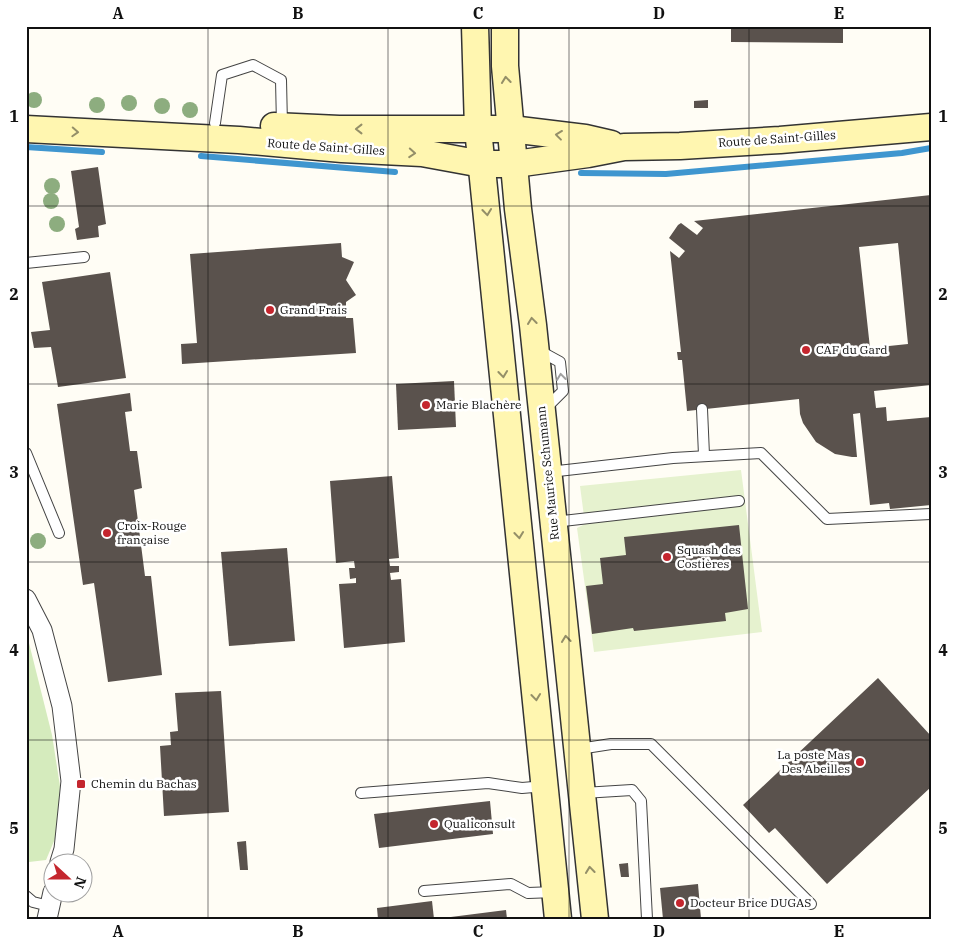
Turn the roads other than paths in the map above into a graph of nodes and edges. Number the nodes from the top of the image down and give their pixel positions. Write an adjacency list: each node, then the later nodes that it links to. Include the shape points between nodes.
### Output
1 (475, 26): 7 (main road)
2 (505, 26): 8 (main road, Rue Maurice Schumann, one-way to 2)
3 (26, 111): 4 (main road, Route de Saint-Gilles)
4 (215, 123): 5 (main road, Route de Saint-Gilles); 5 (lane, via 222,75 253,64 281,80)
5 (282, 126): 7 (main road, Route de Saint-Gilles, one-way to 5)
6 (26, 129): 11 (main road, Route de Saint-Gilles, one-way to 11, via 422,153)
7 (478, 129): 8 (main road, Route de Saint-Gilles); 11 (main road)
8 (511, 129): 10 (main road, Route de Saint-Gilles, one-way to 8, via 585,138); 12 (main road, Rue Maurice Schumann)
9 (930, 131): 10 (main road, Route de Saint-Gilles)
10 (624, 147): 12 (main road, Route de Saint-Gilles)
11 (482, 164): 12 (main road, Route de Saint-Gilles); 25 (main road, one-way to 25)
12 (515, 164): 18 (main road, Rue Maurice Schumann, one-way to 12)
13 (84, 256): 14 (lane)
14 (26, 263)
15 (702, 409): 17 (lane)
16 (26, 453): 22 (lane)
17 (704, 456): 18 (lane); 20 (lane, via 761,453 827,520)
18 (548, 472): 21 (main road, Rue Maurice Schumann)
19 (739, 501): 21 (lane)
20 (931, 514)
21 (554, 522): 24 (main road, Rue Maurice Schumann, one-way to 21)
22 (59, 533)
23 (26, 599): 28 (street, via 42,630 62,706 71,781)
24 (578, 749): 27 (main road, Rue Maurice Schumann); 31 (lane, via 611,744 651,744)
25 (545, 786): 26 (lane, via 522,788 488,784); 30 (main road)
26 (361, 793)
27 (582, 793): 33 (main road, Rue Maurice Schumann, one-way to 27); 34 (lane, via 632,790 641,801)
28 (63, 852)
29 (424, 891): 30 (lane, via 511,884 528,893)
30 (556, 892): 32 (main road)
31 (811, 904)
32 (558, 919)
33 (595, 919)
34 (647, 919)

